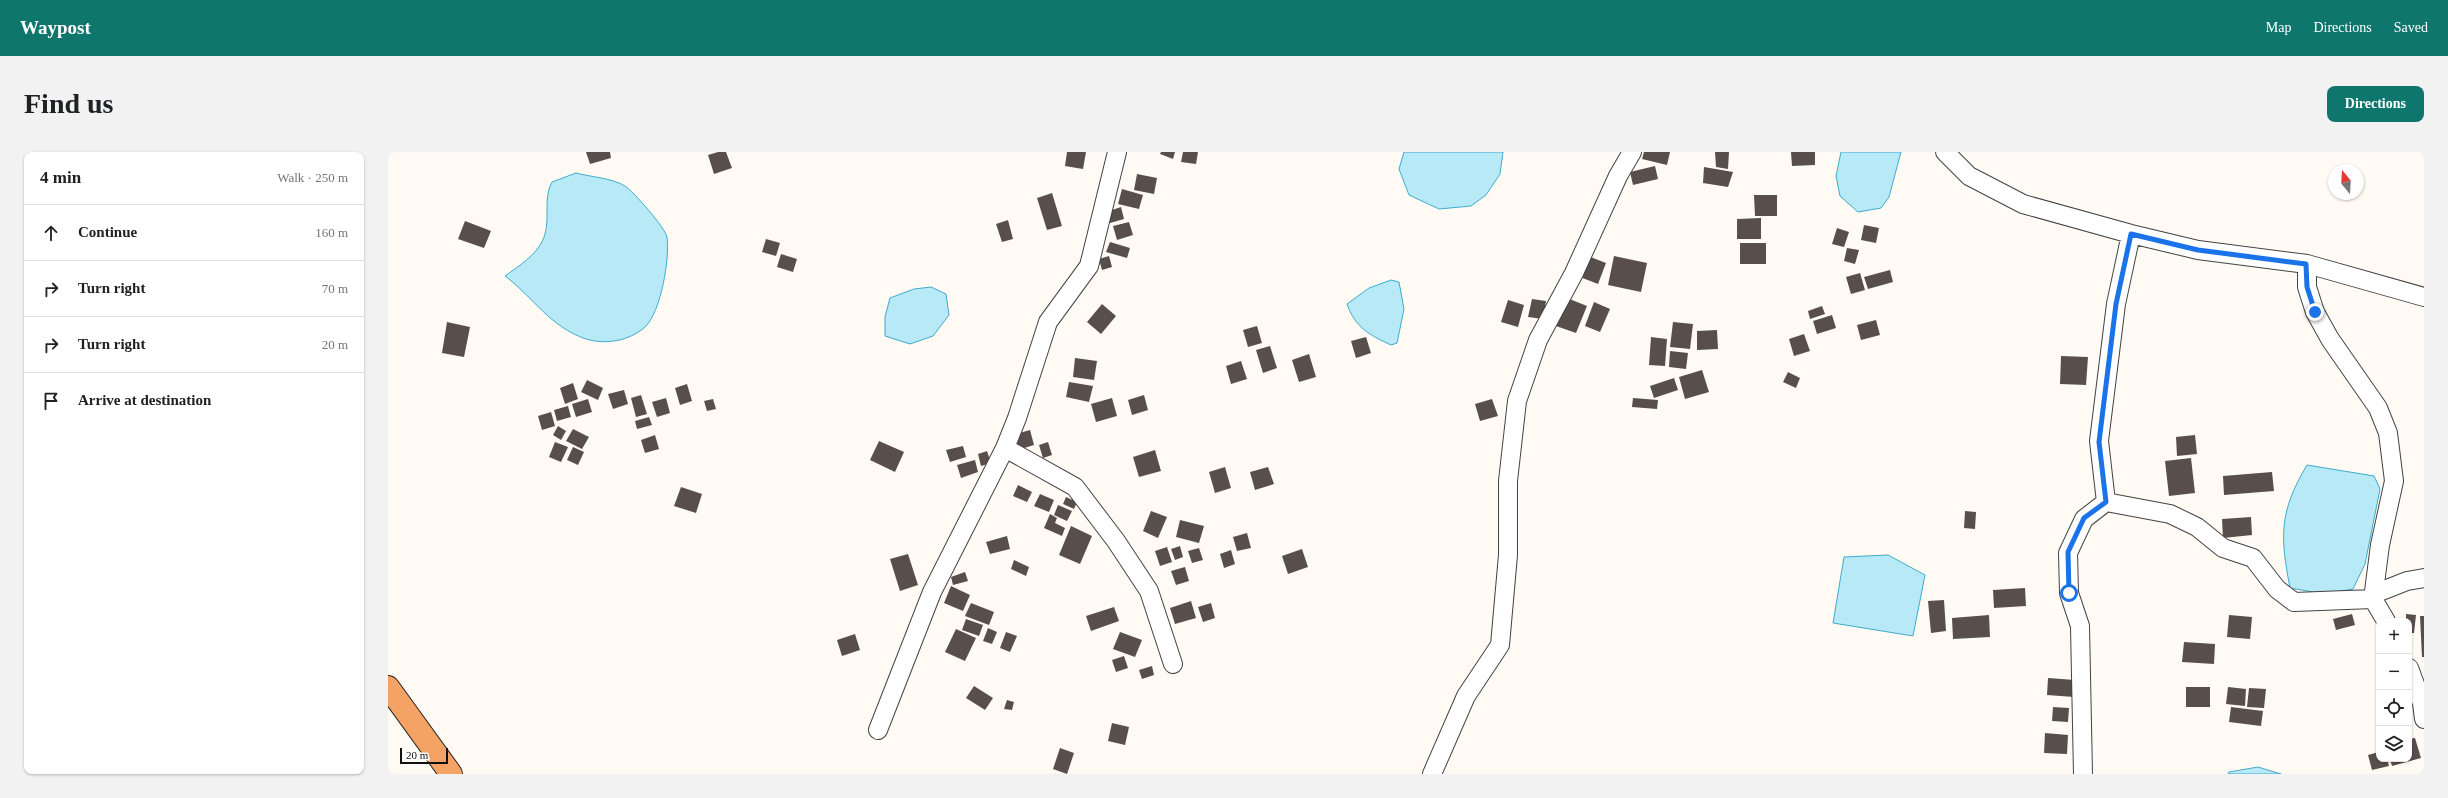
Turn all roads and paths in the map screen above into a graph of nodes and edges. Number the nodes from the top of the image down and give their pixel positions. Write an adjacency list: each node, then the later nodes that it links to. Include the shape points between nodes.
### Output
1 (1117, 152): 7 (street, via 1089,266 1048,322)
2 (1632, 152): 18 (street, via 1618,176 1574,273 1538,340 1517,401 1508,481 1508,554 1500,645 1466,696)
3 (1945, 152): 4 (street, via 1969,176 2023,204)
4 (2131, 234): 5 (street, via 2198,250); 8 (street, via 2116,304 2099,442)
5 (2306, 264): 6 (street); 10 (street, via 2307,287 2315,312 2330,339 2378,408 2388,433 2394,481 2380,545)
6 (2424, 297)
7 (1005, 448): 12 (street, via 1075,487 1116,541 1149,591); 16 (street, via 932,592)
8 (2106, 502): 10 (street, via 2170,514 2197,527 2223,548 2253,558 2277,589 2294,602); 19 (street, via 2084,518 2068,552 2069,593 2080,626)
9 (2424, 578): 10 (street, via 2407,581)
10 (2374, 597): 11 (street)
11 (2384, 618)
12 (1173, 664)
13 (2412, 676): 15 (street, via 2422,703)
14 (388, 687): 17 (highway)
15 (2424, 719)
16 (878, 730)
17 (451, 774)
18 (1432, 774)
19 (2083, 774)

